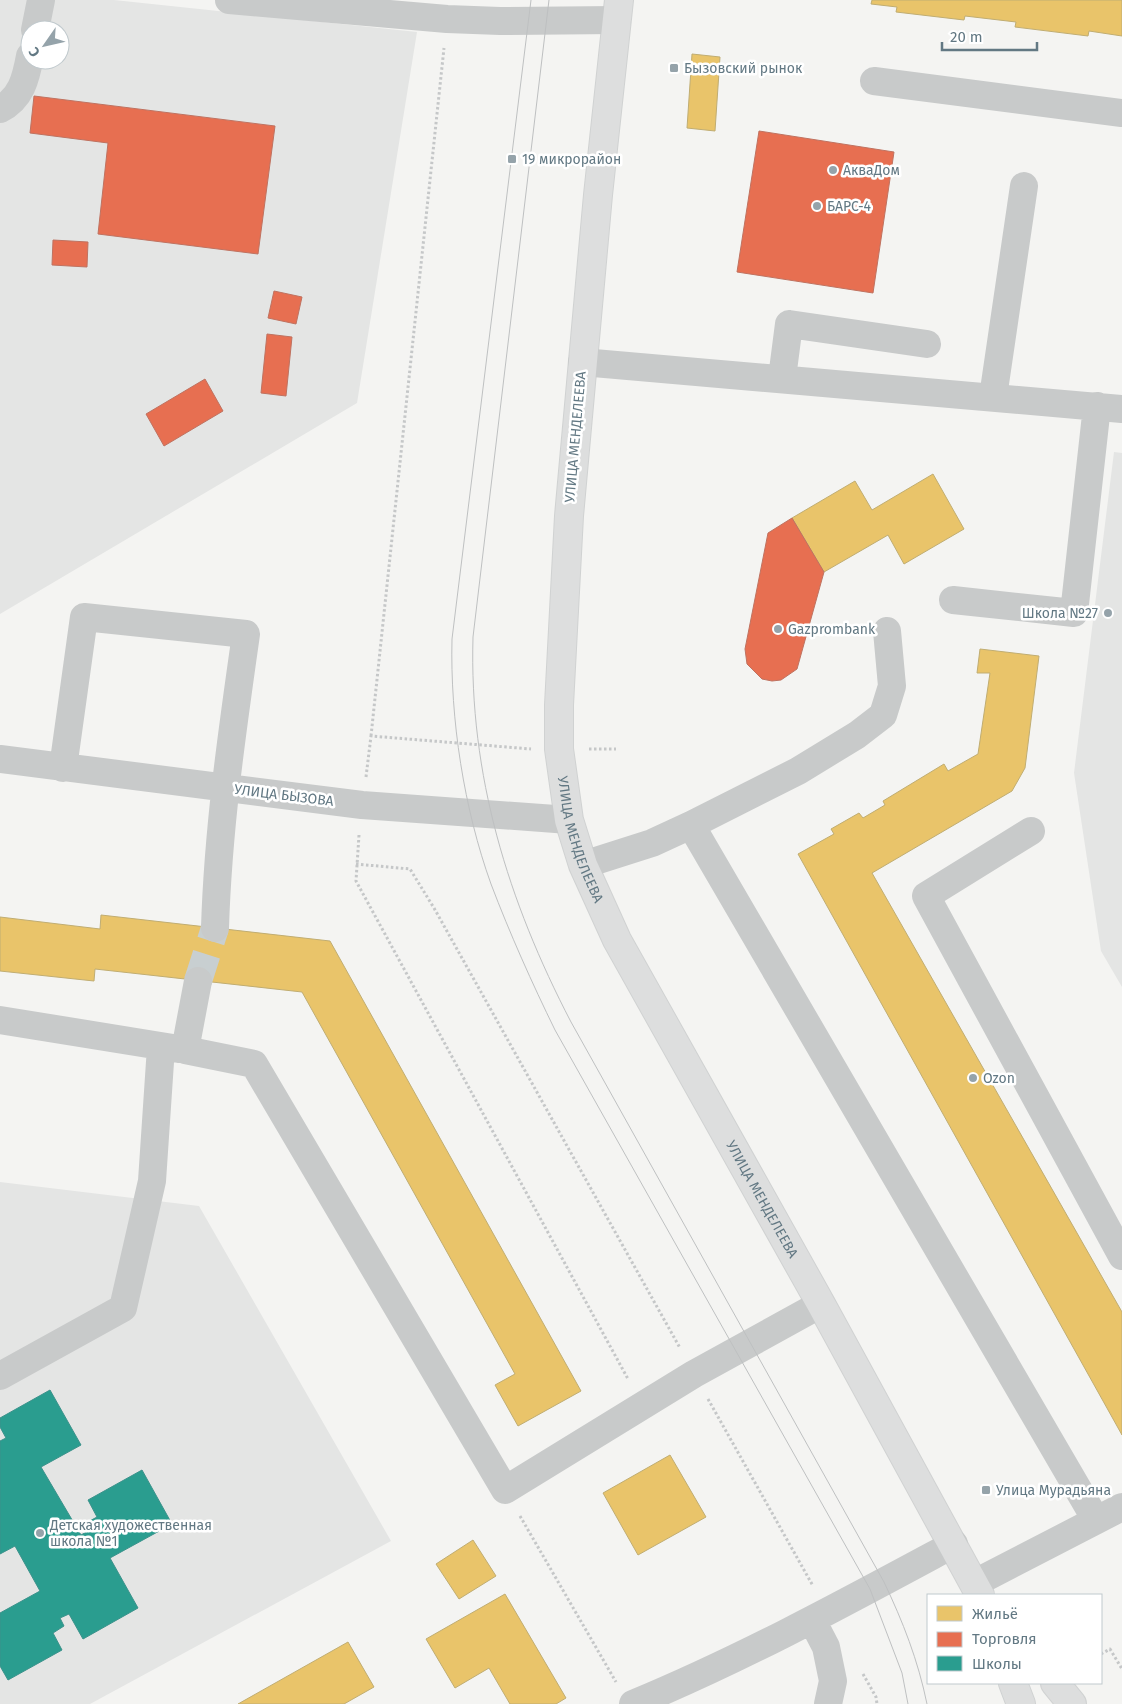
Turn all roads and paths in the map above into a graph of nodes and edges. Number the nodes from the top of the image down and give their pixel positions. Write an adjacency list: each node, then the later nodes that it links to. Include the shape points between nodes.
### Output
1 (41, 0): 6 (street)
2 (229, 0): 3 (street)
3 (324, 4): 5 (street)
4 (618, 10): 5 (street, via 500,22); 13 (main road, УЛИЦА МЕНДЕЛЕЕВА)
5 (447, 19): 19 (path)
6 (37, 20)
7 (27, 70): 9 (street, via 25,83 9,105)
8 (874, 81): 10 (street)
9 (0, 110)
10 (1122, 113)
11 (1024, 186): 15 (street)
12 (927, 344): 14 (street, via 789,324)
13 (582, 362): 14 (street); 20 (main road, УЛИЦА МЕНДЕЛЕЕВА, via 568,526 559,705)
14 (782, 378): 15 (street)
15 (993, 397): 16 (street)
16 (1110, 408): 17 (street, via 1074,613)
17 (953, 600)
18 (887, 631): 27 (street, via 892,686 883,715 858,735 798,771)
19 (371, 736): 20 (path, via 521,749); 25 (path)
20 (560, 749): 21 (path); 26 (main road, УЛИЦА МЕНДЕЛЕЕВА)
21 (616, 749)
22 (0, 759): 23 (street, УЛИЦА БЫЗОВА)
23 (63, 768): 24 (street, УЛИЦА БЫЗОВА); 24 (street, via 84,617 246,634)
24 (224, 788): 25 (street, УЛИЦА БЫЗОВА); 31 (street)
25 (362, 805): 26 (street, УЛИЦА БЫЗОВА); 29 (path)
26 (569, 820): 30 (main road, УЛИЦА МЕНДЕЛЕЕВА)
27 (691, 825): 30 (street, via 652,843); 42 (street)
28 (1032, 831): 35 (street, via 926,896)
29 (356, 864): 37 (path, via 410,869); 39 (path, via 356,881)
30 (583, 865): 36 (main road, УЛИЦА МЕНДЕЛЕЕВА, via 617,940)
31 (215, 928)
32 (198, 981): 34 (street)
33 (0, 1020): 34 (street)
34 (173, 1049): 38 (street, via 152,1181 123,1308); 40 (street, via 254,1064)
35 (1122, 1256)
36 (821, 1304): 37 (street); 43 (main road, УЛИЦА МЕНДЕЛЕЕВА)
37 (694, 1374): 39 (street); 45 (path)
38 (0, 1376)
39 (643, 1406): 40 (street)
40 (505, 1490): 51 (path)
41 (1122, 1506): 42 (street)
42 (1096, 1520): 44 (street)
43 (954, 1544): 44 (main road, УЛИЦА МЕНДЕЛЕЕВА); 45 (street)
44 (980, 1591)
45 (820, 1616): 51 (street, via 702,1676); 52 (street, via 833,1681)
46 (1102, 1653): 47 (path, via 1110,1649)
47 (1122, 1669)
48 (863, 1672): 53 (path)
49 (1013, 1684): 54 (main road)
50 (1056, 1684): 55 (main road)
51 (626, 1695)
52 (828, 1704)
53 (877, 1704)
54 (1022, 1704)
55 (1072, 1704)

